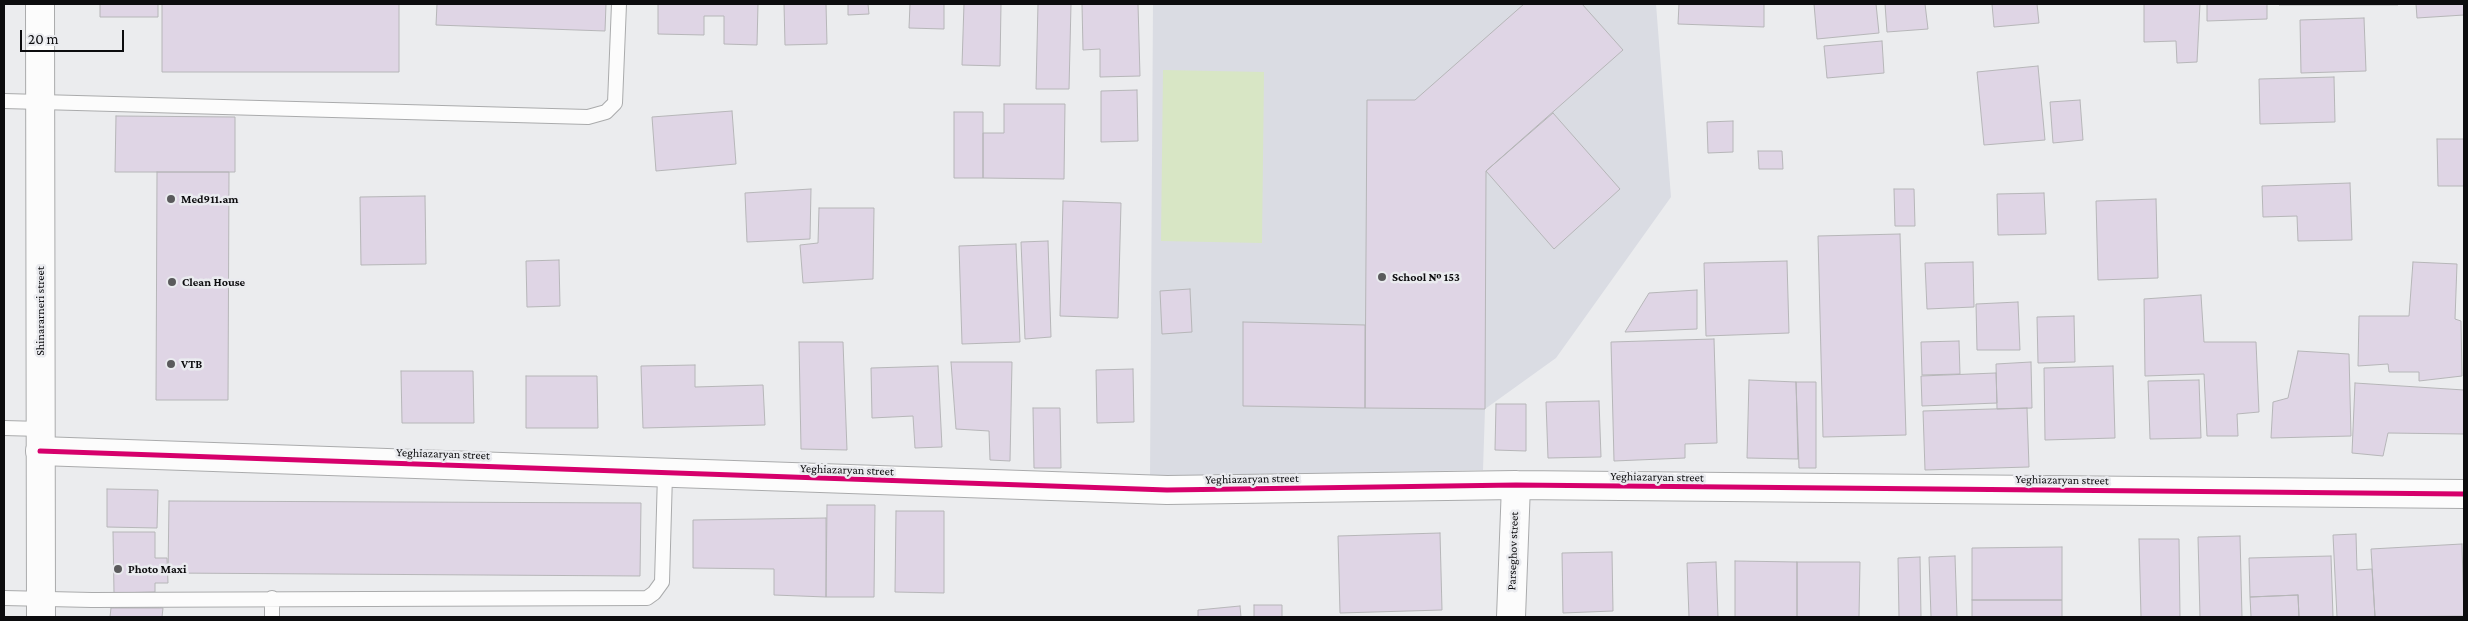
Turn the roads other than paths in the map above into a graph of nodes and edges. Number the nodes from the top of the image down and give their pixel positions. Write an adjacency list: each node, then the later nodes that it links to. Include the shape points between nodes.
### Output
1 (40, 4): 4 (street, Shinararneri street)
2 (619, 4): 4 (lane, via 615,104 606,112 588,117)
3 (4, 101): 4 (lane)
4 (40, 101): 6 (street, Shinararneri street)
5 (4, 428): 6 (lane)
6 (40, 440): 7 (street, Yeghiazaryan street); 12 (street, Shinararneri street)
7 (665, 474): 8 (street, Yeghiazaryan street, via 1167,490); 11 (lane, via 662,582 647,598)
8 (1516, 485): 9 (street, Yeghiazaryan street); 14 (street, Parseghov street)
9 (2464, 494)
10 (4, 598): 12 (lane)
11 (272, 598): 12 (lane); 13 (lane)
12 (41, 608)
13 (272, 617)
14 (1511, 617)

